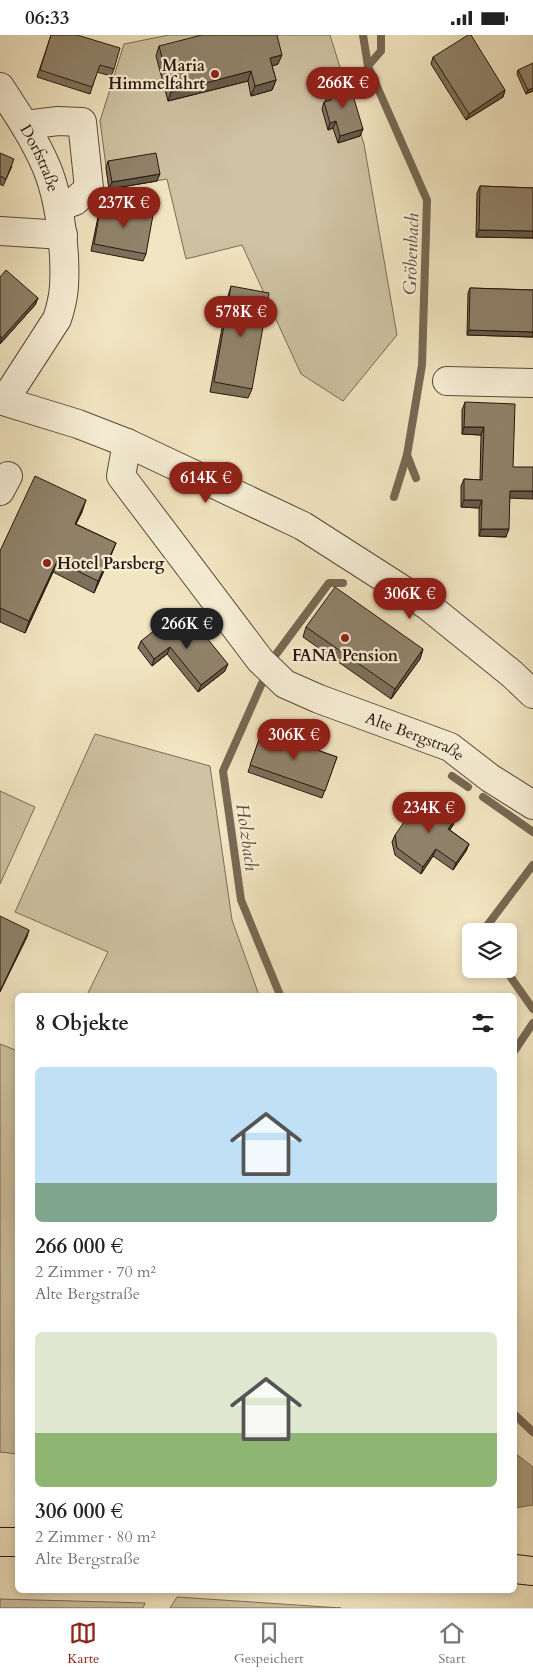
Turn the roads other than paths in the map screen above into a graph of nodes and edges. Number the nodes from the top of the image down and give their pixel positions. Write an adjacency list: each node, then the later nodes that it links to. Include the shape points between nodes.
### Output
1 (0, 87): 2 (street, Dorfstraße)
2 (25, 125): 3 (street, Dorfstraße, via 47,167); 3 (street, via 82,122 90,188 75,201)
3 (58, 207): 5 (street, Dorfstraße)
4 (0, 231): 5 (street)
5 (63, 235): 8 (street, Dorfstraße, via 65,287 62,306)
6 (447, 381): 7 (street)
7 (533, 383)
8 (2, 400): 9 (street)
9 (127, 443): 10 (street, via 303,526 428,606); 11 (street, Alte Bergstraße, via 121,476 260,660 285,683 319,699 450,747)
10 (533, 694)
11 (533, 805)
12 (0, 1542): 13 (main road)
13 (15, 1543)
14 (517, 1569): 15 (main road)
15 (533, 1571)

